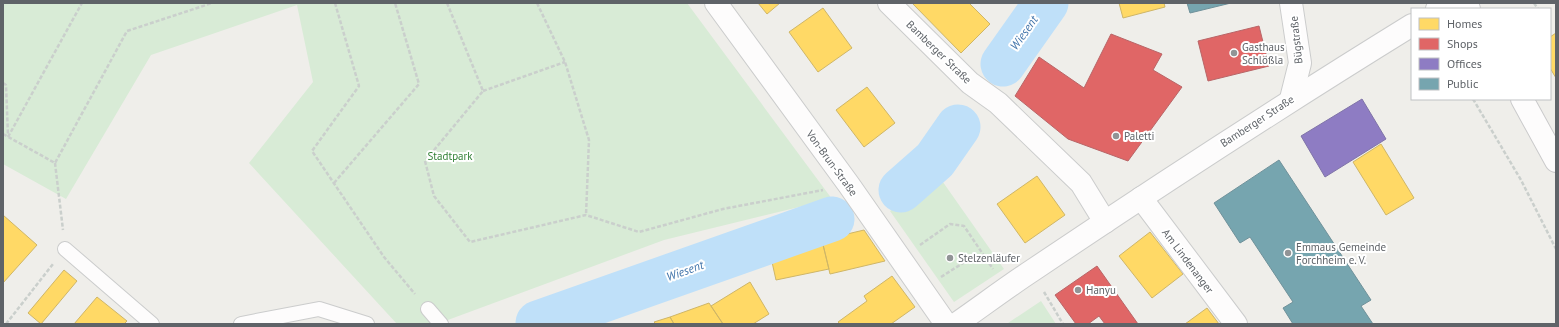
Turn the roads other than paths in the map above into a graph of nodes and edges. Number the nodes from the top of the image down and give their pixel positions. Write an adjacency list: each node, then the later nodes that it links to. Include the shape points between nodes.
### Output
1 (716, 3): 16 (street, Von-Brun-Straße, via 849,185)
2 (889, 3): 9 (street, Bamberger Straße, via 970,84 998,102 1080,183)
3 (1291, 3): 5 (street, Bügstraße, via 1300,63)
4 (1411, 26): 5 (street, Bamberger Straße)
5 (1291, 99): 8 (street, Bamberger Straße)
6 (1523, 100): 7 (street)
7 (1556, 161)
8 (1141, 198): 9 (street, Bamberger Straße); 18 (street, Am Lindenanger)
9 (1105, 222): 17 (street, Bamberger Straße)
10 (65, 249): 12 (lane)
11 (428, 309): 15 (lane)
12 (152, 324)
13 (241, 324): 14 (lane, via 319,309)
14 (367, 324)
15 (441, 324)
16 (946, 324)
17 (956, 324)
18 (1236, 324)

